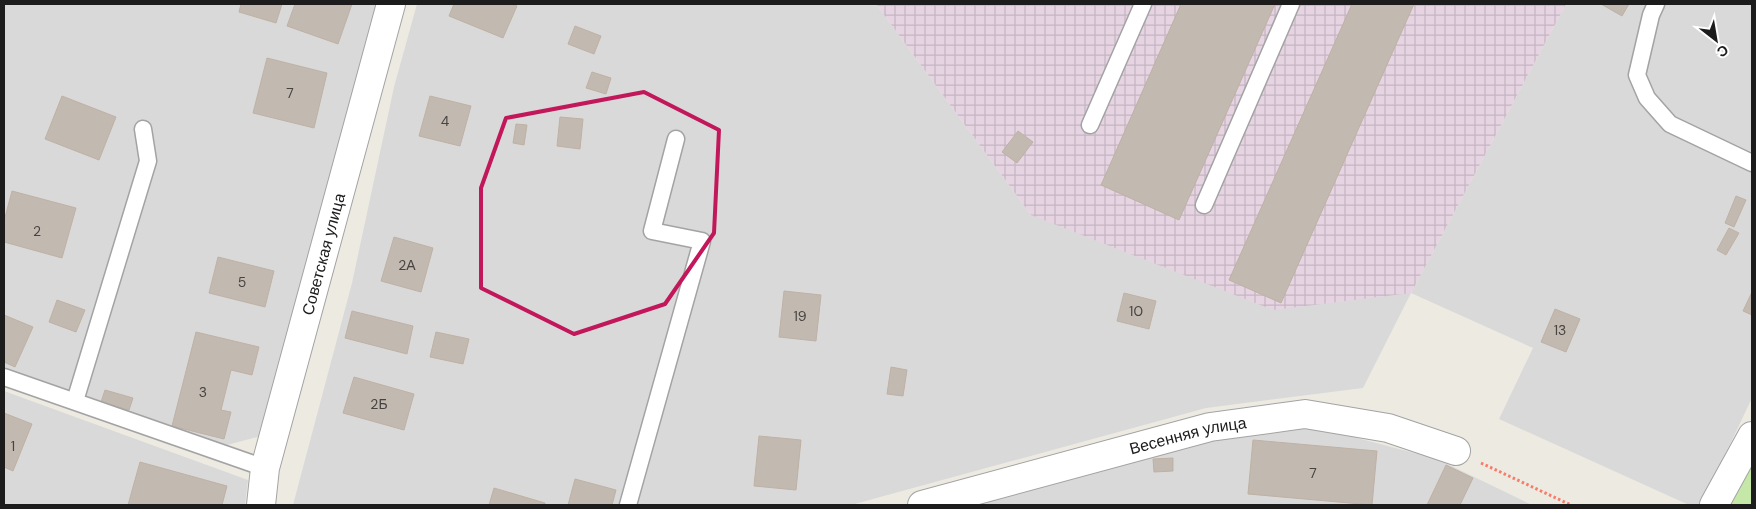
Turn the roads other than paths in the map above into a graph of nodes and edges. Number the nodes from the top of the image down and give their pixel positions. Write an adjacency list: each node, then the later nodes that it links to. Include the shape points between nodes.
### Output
1 (391, 4): 14 (street, Советская улица)
2 (1143, 4): 5 (lane)
3 (1291, 4): 9 (lane)
4 (1656, 4): 8 (lane, via 1650,15 1637,75 1647,98 1670,124)
5 (1090, 124)
6 (143, 129): 11 (lane, via 148,161)
7 (676, 139): 16 (lane, via 652,231 702,242)
8 (1752, 163)
9 (1204, 205)
10 (4, 377): 11 (lane)
11 (75, 401): 14 (lane)
12 (1752, 436): 18 (street)
13 (1456, 451): 17 (street, Весенняя улица, via 1388,428 1305,414 1210,426)
14 (265, 468): 15 (street, Советская улица)
15 (261, 505)
16 (628, 505)
17 (922, 505)
18 (1714, 505)

